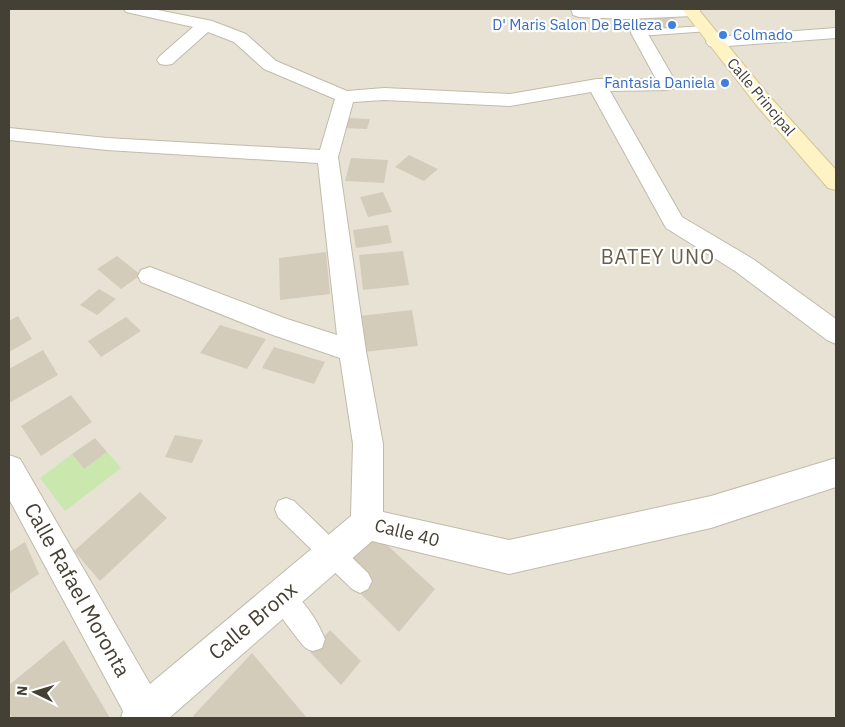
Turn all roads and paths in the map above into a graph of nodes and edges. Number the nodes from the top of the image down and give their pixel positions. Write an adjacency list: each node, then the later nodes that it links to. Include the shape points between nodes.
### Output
1 (132, 9): 4 (street)
2 (579, 9): 3 (street, via 579,12 627,14)
3 (691, 10): 7 (main road, Calle Principal)
4 (206, 25): 8 (street); 10 (street, via 240,38 270,65)
5 (639, 33): 7 (lane); 9 (street, via 668,84)
6 (836, 33): 7 (street)
7 (710, 36): 13 (main road, Calle Principal)
8 (166, 60)
9 (597, 84): 10 (street, via 510,100 384,94); 15 (street, via 674,222 744,265)
10 (345, 97): 12 (street, Calle 40)
11 (9, 134): 12 (street, via 108,144)
12 (328, 157): 16 (street, Calle 40)
13 (836, 183)
14 (150, 276): 16 (street, via 279,328)
15 (836, 333)
16 (352, 351): 20 (street, Calle 40, via 368,444)
17 (9, 469): 25 (street, Calle Rafael Moronta)
18 (836, 473): 20 (street, Calle 40, via 711,512 509,557)
19 (286, 509): 21 (lane)
20 (367, 524): 21 (street, Calle Bronx)
21 (332, 553): 22 (lane); 23 (street, Calle Bronx)
22 (360, 581)
23 (280, 597): 24 (lane); 25 (street, Calle Bronx)
24 (313, 638)
25 (143, 715)

